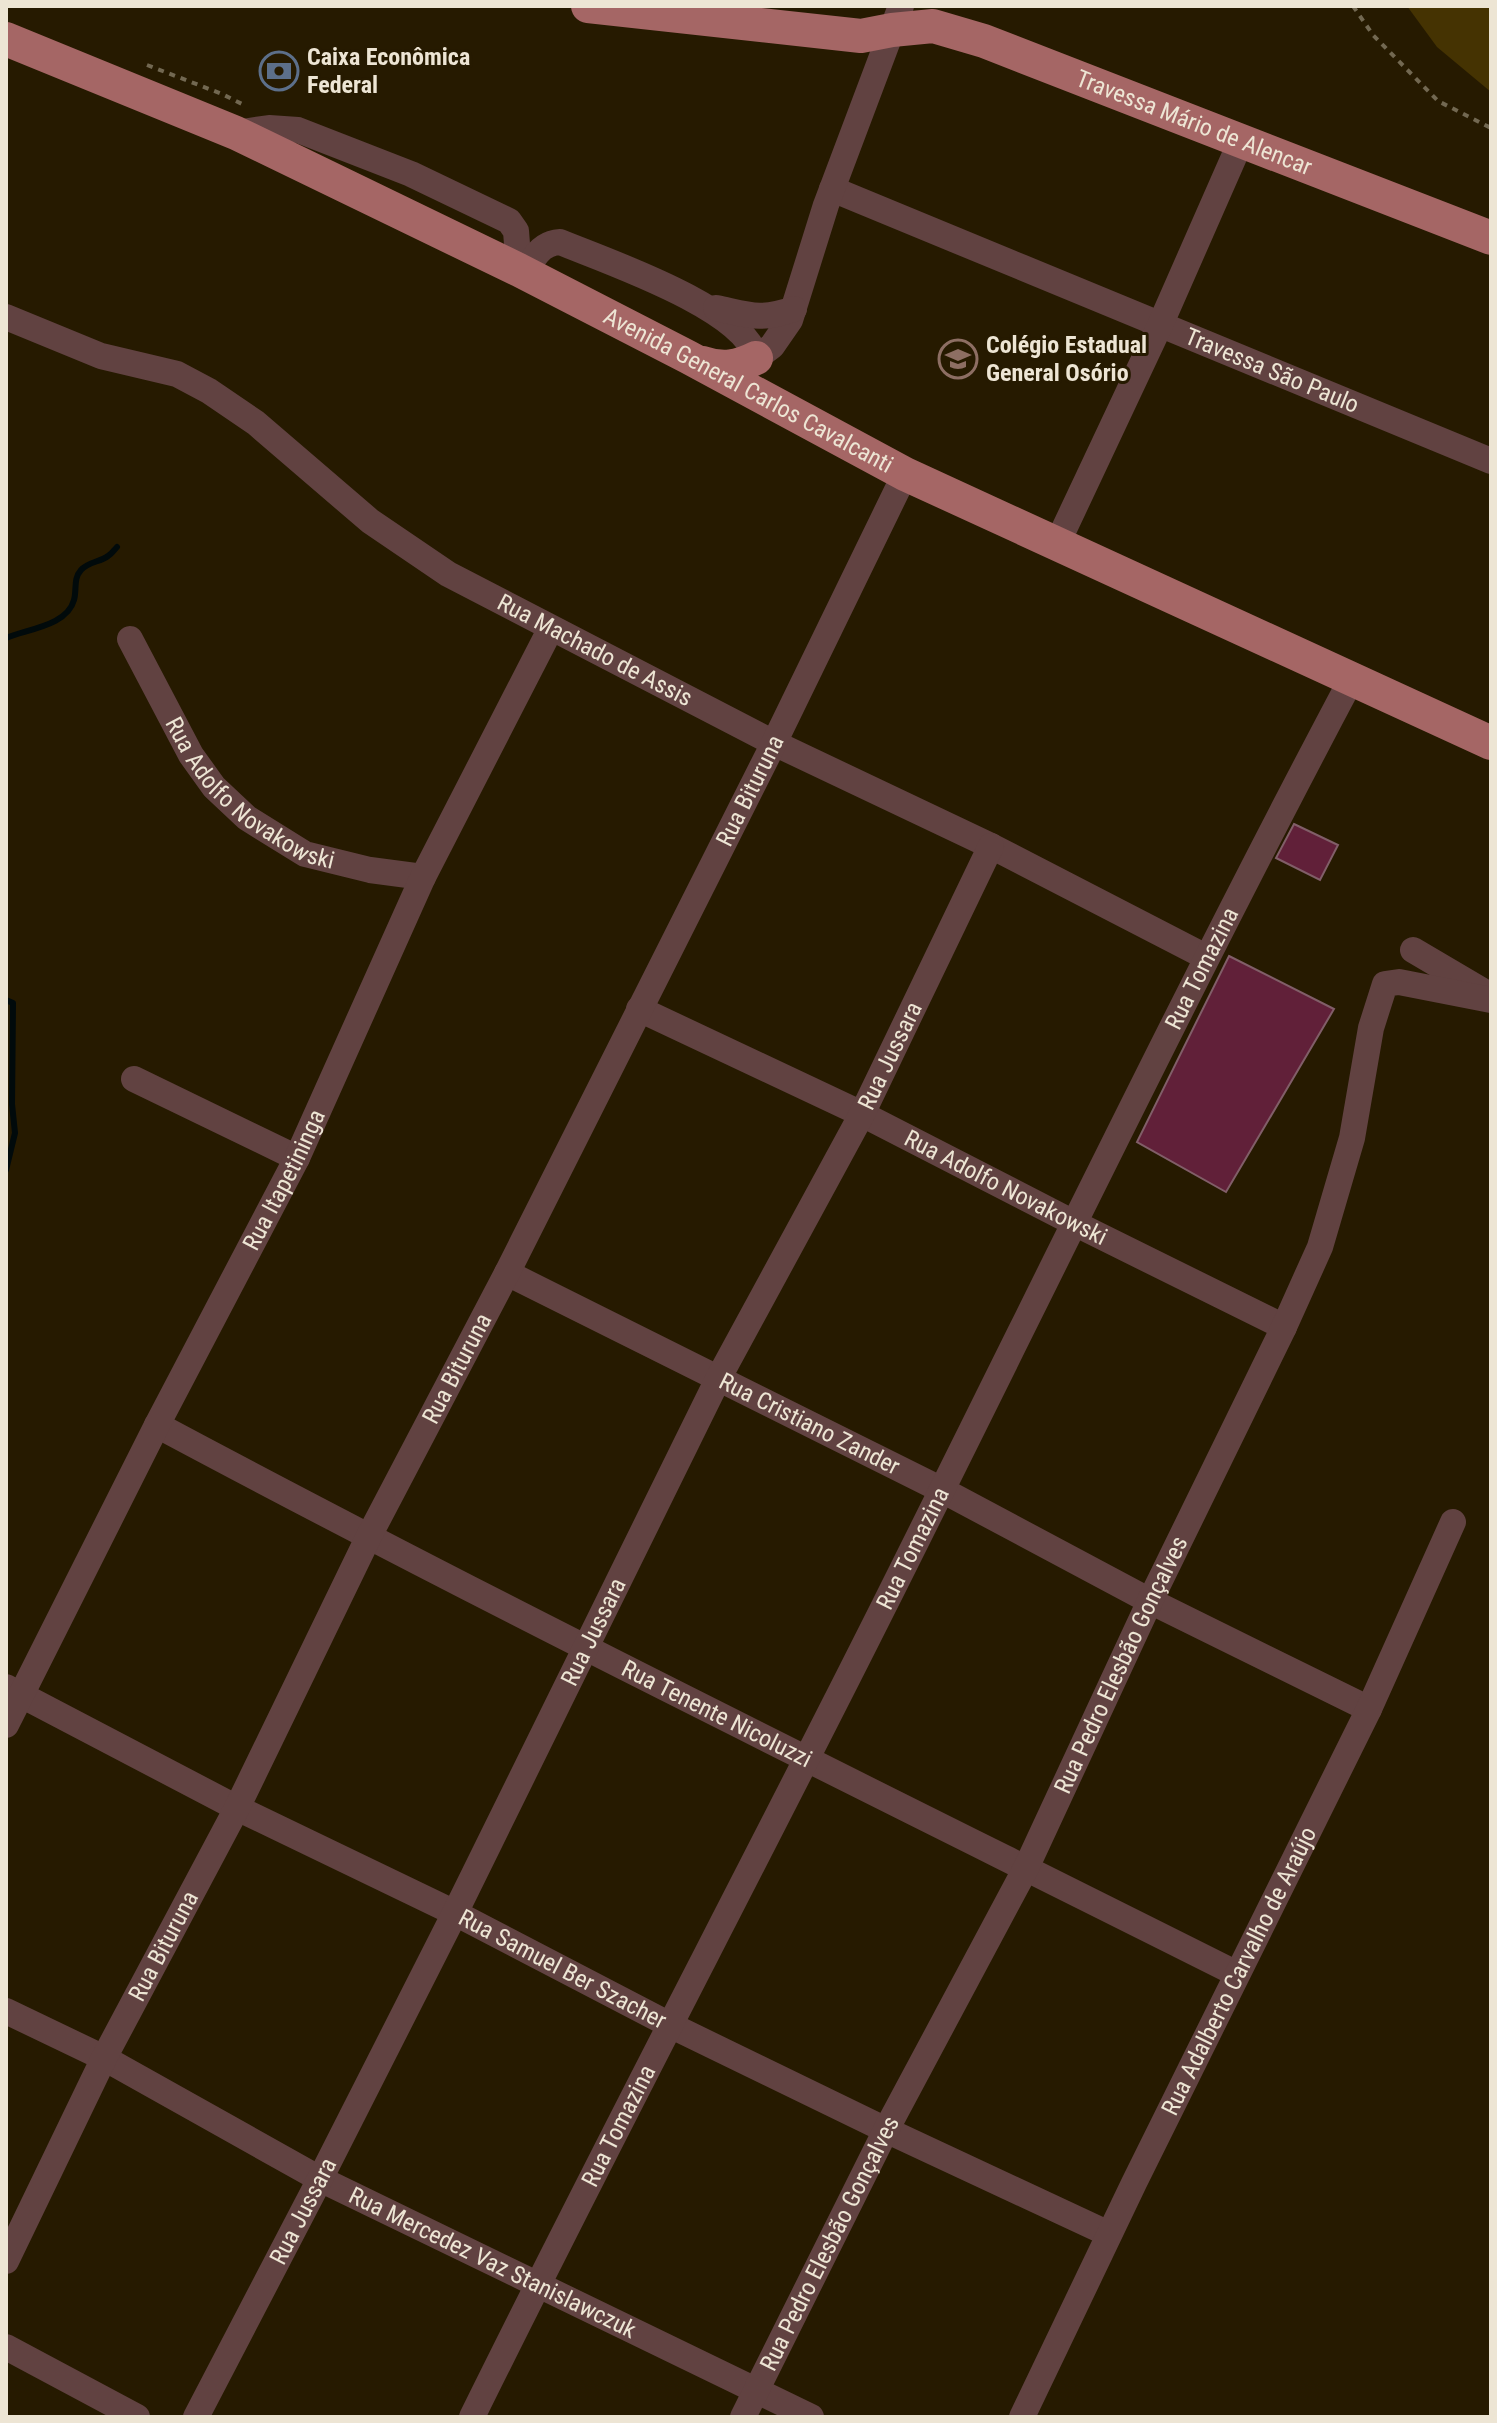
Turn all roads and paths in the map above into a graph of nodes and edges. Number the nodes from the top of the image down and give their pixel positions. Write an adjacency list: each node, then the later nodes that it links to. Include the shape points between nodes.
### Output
1 (588, 6): 3 (main road, Travessa Mário de Alencar, via 861,36)
2 (1353, 6): 5 (path, via 1373,35 1438,101)
3 (896, 18): 6 (main road, Travessa Mário de Alencar, via 984,41); 7 (street, Avenida General Carlos Cavalcanti)
4 (6, 39): 9 (main road, Avenida General Carlos Cavalcanti, via 236,133)
5 (1491, 128)
6 (1241, 141): 8 (main road, Travessa Mário de Alencar); 13 (street)
7 (832, 189): 11 (street, Avenida General Carlos Cavalcanti); 13 (street, Travessa São Paulo)
8 (1491, 238)
9 (523, 272): 10 (street, via 538,252 560,242); 14 (main road, Avenida General Carlos Cavalcanti)
10 (706, 305): 11 (street, via 763,317); 15 (street, via 748,340)
11 (794, 309): 15 (street, Avenida General Carlos Cavalcanti, via 784,331)
12 (6, 317): 19 (street, Rua Machado de Assis, via 101,356 177,374 209,391 256,423 370,521 448,574)
13 (1161, 323): 16 (street, Travessa São Paulo); 18 (street)
14 (688, 357): 15 (main road, via 723,367); 17 (main road, Avenida General Carlos Cavalcanti)
15 (756, 358)
16 (1491, 461)
17 (905, 474): 18 (main road, Avenida General Carlos Cavalcanti); 22 (street, Rua Bituruna)
18 (1057, 544): 21 (main road, Avenida General Carlos Cavalcanti)
19 (551, 628): 22 (street, Rua Machado de Assis); 25 (street, Rua Itapetininga)
20 (130, 639): 25 (street, Rua Adolfo Novakowski, via 191,755 214,787 247,818 305,854)
21 (1351, 680): 23 (main road, Avenida General Carlos Cavalcanti); 27 (street, Rua Tomazina)
22 (774, 743): 24 (street, Rua Machado de Assis); 29 (street, Rua Bituruna)
23 (1491, 743)
24 (991, 846): 27 (street, Rua Machado de Assis); 31 (street, Rua Jussara)
25 (423, 877): 32 (street, Rua Itapetininga)
26 (1413, 950): 28 (street)
27 (1206, 957): 33 (street, Rua Tomazina)
28 (1491, 998): 35 (street, Rua Pedro Elesbão Gonçalves, via 1385,984 1371,1028 1352,1138 1320,1247)
29 (639, 1009): 31 (street, Rua Adolfo Novakowski); 34 (street, Rua Bituruna)
30 (134, 1079): 32 (street)
31 (862, 1114): 33 (street, Rua Adolfo Novakowski); 36 (street, Rua Jussara)
32 (297, 1158): 37 (street, Rua Itapetininga)
33 (1074, 1223): 35 (street, Rua Adolfo Novakowski); 38 (street, Rua Tomazina)
34 (507, 1273): 36 (street, Rua Cristiano Zander); 40 (street, Rua Bituruna)
35 (1284, 1327): 41 (street, Rua Pedro Elesbão Gonçalves)
36 (718, 1379): 38 (street, Rua Cristiano Zander); 42 (street, Rua Jussara)
37 (157, 1425): 40 (street, Rua Tenente Nicoluzzi); 43 (street, Rua Itapetininga)
38 (942, 1490): 41 (street, Rua Cristiano Zander); 46 (street, Rua Tomazina)
39 (1453, 1522): 44 (street, Rua Adalberto Carvalho de Araújo)
40 (368, 1538): 42 (street, Rua Tenente Nicoluzzi); 47 (street, Rua Bituruna)
41 (1150, 1601): 44 (street, Rua Cristiano Zander); 48 (street, Rua Pedro Elesbão Gonçalves)
42 (583, 1649): 46 (street, Rua Tenente Nicoluzzi); 49 (street, Rua Jussara)
43 (14, 1690): 45 (street, Rua Itapetininga); 47 (street, Rua Samuel Ber Szacher)
44 (1369, 1709): 50 (street, Rua Adalberto Carvalho de Araújo)
45 (6, 1725)
46 (806, 1761): 48 (street, Rua Tenente Nicoluzzi); 52 (street, Rua Tomazina)
47 (237, 1808): 49 (street, Rua Samuel Ber Szacher); 53 (street, Rua Bituruna)
48 (1026, 1868): 50 (street, Rua Tenente Nicoluzzi); 54 (street, Rua Pedro Elesbão Gonçalves)
49 (455, 1913): 52 (street, Rua Samuel Ber Szacher); 55 (street, Rua Jussara)
50 (1237, 1974): 56 (street, Rua Adalberto Carvalho de Araújo)
51 (6, 2011): 53 (street, Rua Mercedez Vaz Stanislawczuk)
52 (672, 2026): 54 (street, Rua Samuel Ber Szacher); 58 (street, Rua Tomazina)
53 (104, 2058): 55 (street, Rua Mercedez Vaz Stanislawczuk); 57 (street, Rua Bituruna)
54 (886, 2130): 56 (street, Rua Samuel Ber Szacher); 60 (street, Rua Pedro Elesbão Gonçalves)
55 (320, 2179): 58 (street, Rua Mercedez Vaz Stanislawczuk); 62 (street, Rua Jussara)
56 (1109, 2234): 66 (street, Rua Adalberto Carvalho de Araújo)
57 (6, 2261)
58 (537, 2285): 60 (street, Rua Mercedez Vaz Stanislawczuk); 63 (street, Rua Tomazina)
59 (6, 2347): 61 (street)
60 (756, 2391): 64 (street, Rua Pedro Elesbão Gonçalves); 65 (street, Rua Mercedez Vaz Stanislawczuk)
61 (137, 2417)
62 (196, 2417)
63 (472, 2417)
64 (743, 2417)
65 (811, 2417)
66 (1022, 2417)

